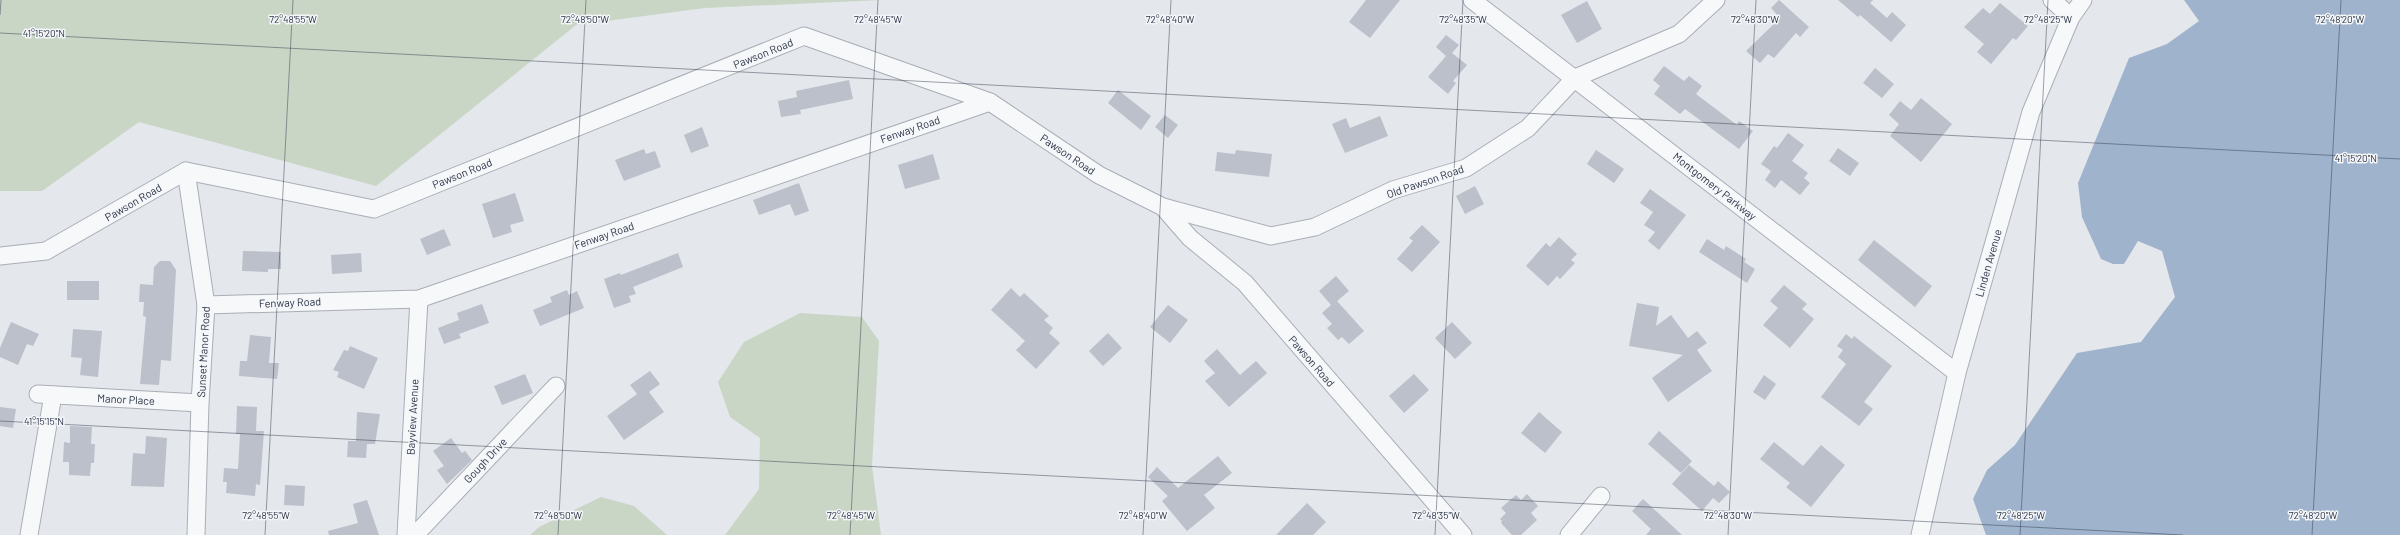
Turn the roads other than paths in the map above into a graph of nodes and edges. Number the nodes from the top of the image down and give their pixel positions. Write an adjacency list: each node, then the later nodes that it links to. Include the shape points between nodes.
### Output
1 (1472, 0): 6 (street, Montgomery Parkway)
2 (1716, 0): 6 (street, Old Pawson Road, via 1679,34)
3 (2052, 0): 5 (street)
4 (2082, 0): 5 (street, Linden Avenue)
5 (2072, 17): 13 (street, Linden Avenue, via 2031,112)
6 (1575, 78): 9 (street, Old Pawson Road, via 1528,128 1466,168 1393,190 1315,227 1271,236); 13 (street, Montgomery Parkway)
7 (990, 102): 8 (street, Pawson Road, via 804,36 374,209); 9 (street, Pawson Road, via 1099,174); 11 (street, Fenway Road)
8 (186, 171): 10 (street, Pawson Road, via 46,251); 12 (street, Sunset Manor Road)
9 (1163, 207): 21 (street, Pawson Road, via 1190,238 1245,284)
10 (0, 256)
11 (419, 299): 12 (street, Fenway Road); 19 (street, Bayview Avenue)
12 (206, 305): 15 (street, Sunset Manor Road)
13 (1957, 373): 23 (street, Linden Avenue)
14 (556, 386): 20 (street, Gough Drive)
15 (200, 403): 17 (street, Manor Place, via 46,394); 18 (street, Sunset Manor Road)
16 (1601, 496): 22 (street)
17 (29, 535)
18 (196, 535)
19 (406, 535)
20 (415, 535)
21 (1463, 535)
22 (1569, 535)
23 (1920, 535)

